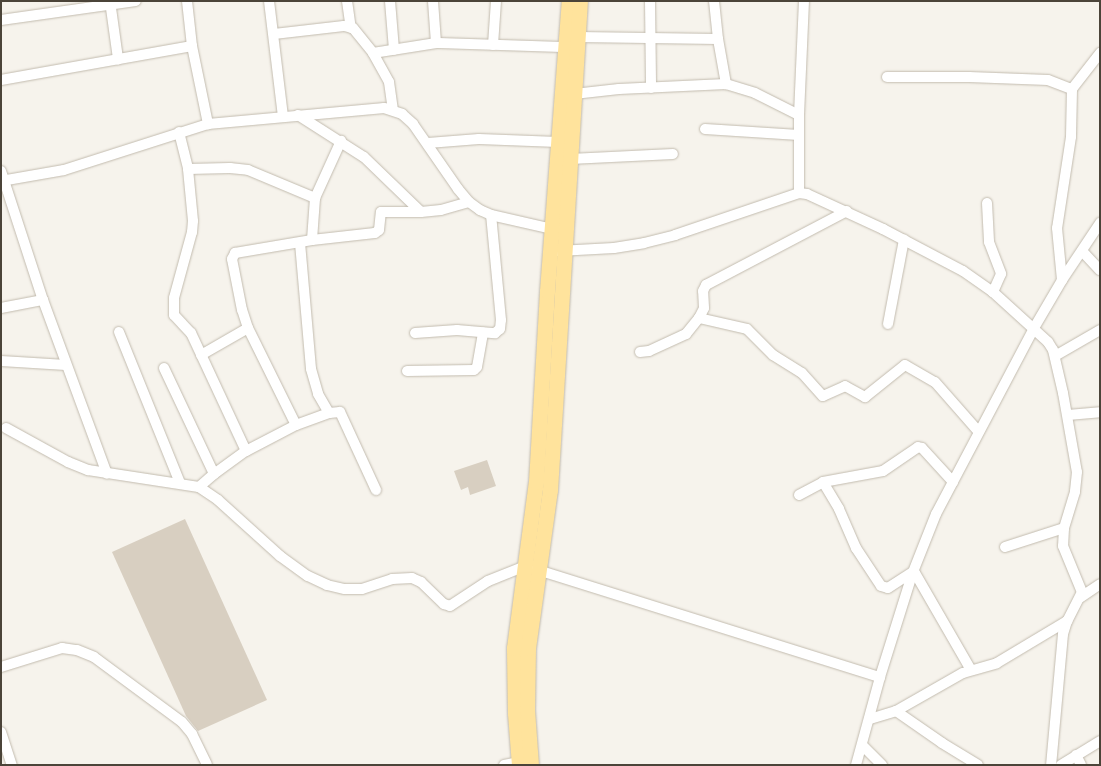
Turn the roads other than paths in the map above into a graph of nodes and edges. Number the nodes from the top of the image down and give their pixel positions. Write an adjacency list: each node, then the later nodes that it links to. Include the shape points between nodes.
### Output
1 (136, 1): 13 (street)
2 (187, 1): 22 (street)
3 (269, 1): 16 (street)
4 (347, 1): 15 (street)
5 (390, 1): 24 (street)
6 (434, 1): 20 (street)
7 (496, 1): 21 (street)
8 (569, 1): 23 (main road)
9 (580, 1): 17 (main road)
10 (650, 1): 18 (street)
11 (714, 1): 19 (street)
12 (804, 1): 36 (street)
13 (110, 3): 14 (street); 27 (street)
14 (1, 20)
15 (351, 28): 16 (street, via 344,26); 25 (street)
16 (274, 34): 37 (street)
17 (578, 37): 18 (street); 33 (main road)
18 (650, 38): 19 (street); 31 (street)
19 (718, 39): 30 (street)
20 (436, 43): 21 (street); 24 (street)
21 (493, 45): 23 (street)
22 (192, 46): 27 (street); 38 (street)
23 (565, 47): 43 (main road)
24 (394, 50): 25 (street)
25 (373, 53): 34 (street, via 389,82)
26 (1100, 53): 32 (street)
27 (118, 59): 29 (street)
28 (887, 78): 32 (street, via 1048,80)
29 (1, 80)
30 (726, 84): 31 (street); 36 (street, via 766,97)
31 (651, 88): 33 (street)
32 (1072, 88): 64 (street, via 1071,137 1057,228)
33 (574, 94): 46 (main road)
34 (393, 109): 35 (street); 44 (street, via 402,114)
35 (298, 115): 37 (street); 42 (street)
36 (799, 115): 41 (street)
37 (283, 116): 38 (street)
38 (208, 124): 40 (street)
39 (706, 129): 41 (street)
40 (179, 132): 47 (street); 48 (street, via 64,170)
41 (799, 135): 49 (street)
42 (341, 141): 50 (street); 54 (street, via 364,157)
43 (558, 142): 44 (street, via 479,139); 57 (main road)
44 (428, 143): 51 (street)
45 (673, 154): 46 (street)
46 (570, 159): 57 (main road)
47 (188, 170): 50 (street, via 248,170); 77 (street, via 192,232 173,309 176,319 191,333)
48 (2, 178): 66 (street)
49 (799, 193): 53 (street); 61 (street, via 644,243)
50 (315, 198): 59 (street)
51 (468, 202): 54 (street); 55 (street)
52 (987, 203): 65 (street, via 990,242 1000,274)
53 (846, 211): 58 (street); 68 (street, via 706,285)
54 (421, 212): 59 (street, via 382,212 377,232)
55 (491, 216): 57 (street); 75 (street, via 501,320 498,331)
56 (1100, 223): 62 (street)
57 (558, 230): 61 (main road)
58 (904, 239): 65 (street, via 963,271); 69 (street)
59 (312, 240): 60 (street)
60 (300, 243): 70 (street, via 236,252 233,256); 84 (street, via 311,369 318,394)
61 (557, 251): 100 (main road, via 536,482)
62 (1082, 251): 63 (street); 64 (street)
63 (1100, 270)
64 (1062, 280): 71 (street)
65 (993, 292): 71 (street)
66 (43, 300): 67 (street); 80 (street)
67 (1, 308)
68 (699, 318): 76 (street, via 682,337); 88 (street, via 747,329 777,358 802,373 823,396 845,386 866,398 905,365 935,382)
69 (888, 324)
70 (248, 328): 77 (street); 86 (street)
71 (1034, 328): 78 (street, via 1048,342); 88 (street)
72 (1100, 330): 78 (street)
73 (119, 332): 94 (street)
74 (415, 333): 75 (street, via 457,330)
75 (483, 333): 82 (street, via 474,370)
76 (640, 352)
77 (202, 355): 89 (street)
78 (1055, 356): 85 (street)
79 (1, 361): 80 (street)
80 (66, 365): 90 (street)
81 (164, 368): 91 (street)
82 (407, 371)
83 (1100, 412): 85 (street)
84 (329, 413): 86 (street); 96 (street, via 336,410 342,415)
85 (1068, 415): 98 (street, via 1077,472 1075,492)
86 (296, 426): 89 (street)
87 (6, 428): 90 (street, via 68,462)
88 (978, 430): 93 (street)
89 (246, 451): 91 (street)
90 (107, 474): 94 (street)
91 (214, 474): 95 (street)
92 (823, 482): 93 (street, via 876,473 920,447); 97 (street); 101 (street, via 856,548 881,586 888,588)
93 (953, 482): 101 (street, via 926,535)
94 (180, 483): 95 (street)
95 (200, 487): 100 (street, via 280,556 327,585 362,589 392,579 412,578 450,606 488,582)
96 (376, 490)
97 (799, 495)
98 (1064, 528): 99 (street); 103 (street, via 1063,546 1081,587)
99 (1005, 547)
100 (532, 567): 107 (street); 114 (main road, via 514,648 521,708)
101 (913, 572): 106 (street, via 920,578); 107 (street)
102 (1100, 584): 103 (street)
103 (1081, 597): 104 (street)
104 (1067, 621): 106 (street, via 997,663); 120 (street, via 1063,634)
105 (1, 668): 116 (street, via 62,648 77,650 94,658 182,722 192,734)
106 (972, 670): 108 (street)
107 (880, 677): 109 (street)
108 (896, 711): 109 (street); 119 (street)
109 (870, 719): 112 (street)
110 (1, 732): 115 (street)
111 (1100, 741): 113 (street)
112 (863, 746): 117 (street); 118 (street)
113 (1076, 755): 121 (street); 122 (street)
114 (521, 763)
115 (12, 765)
116 (207, 765)
117 (856, 765)
118 (882, 765)
119 (978, 765)
120 (1051, 765)
121 (1061, 765)
122 (1081, 765)

